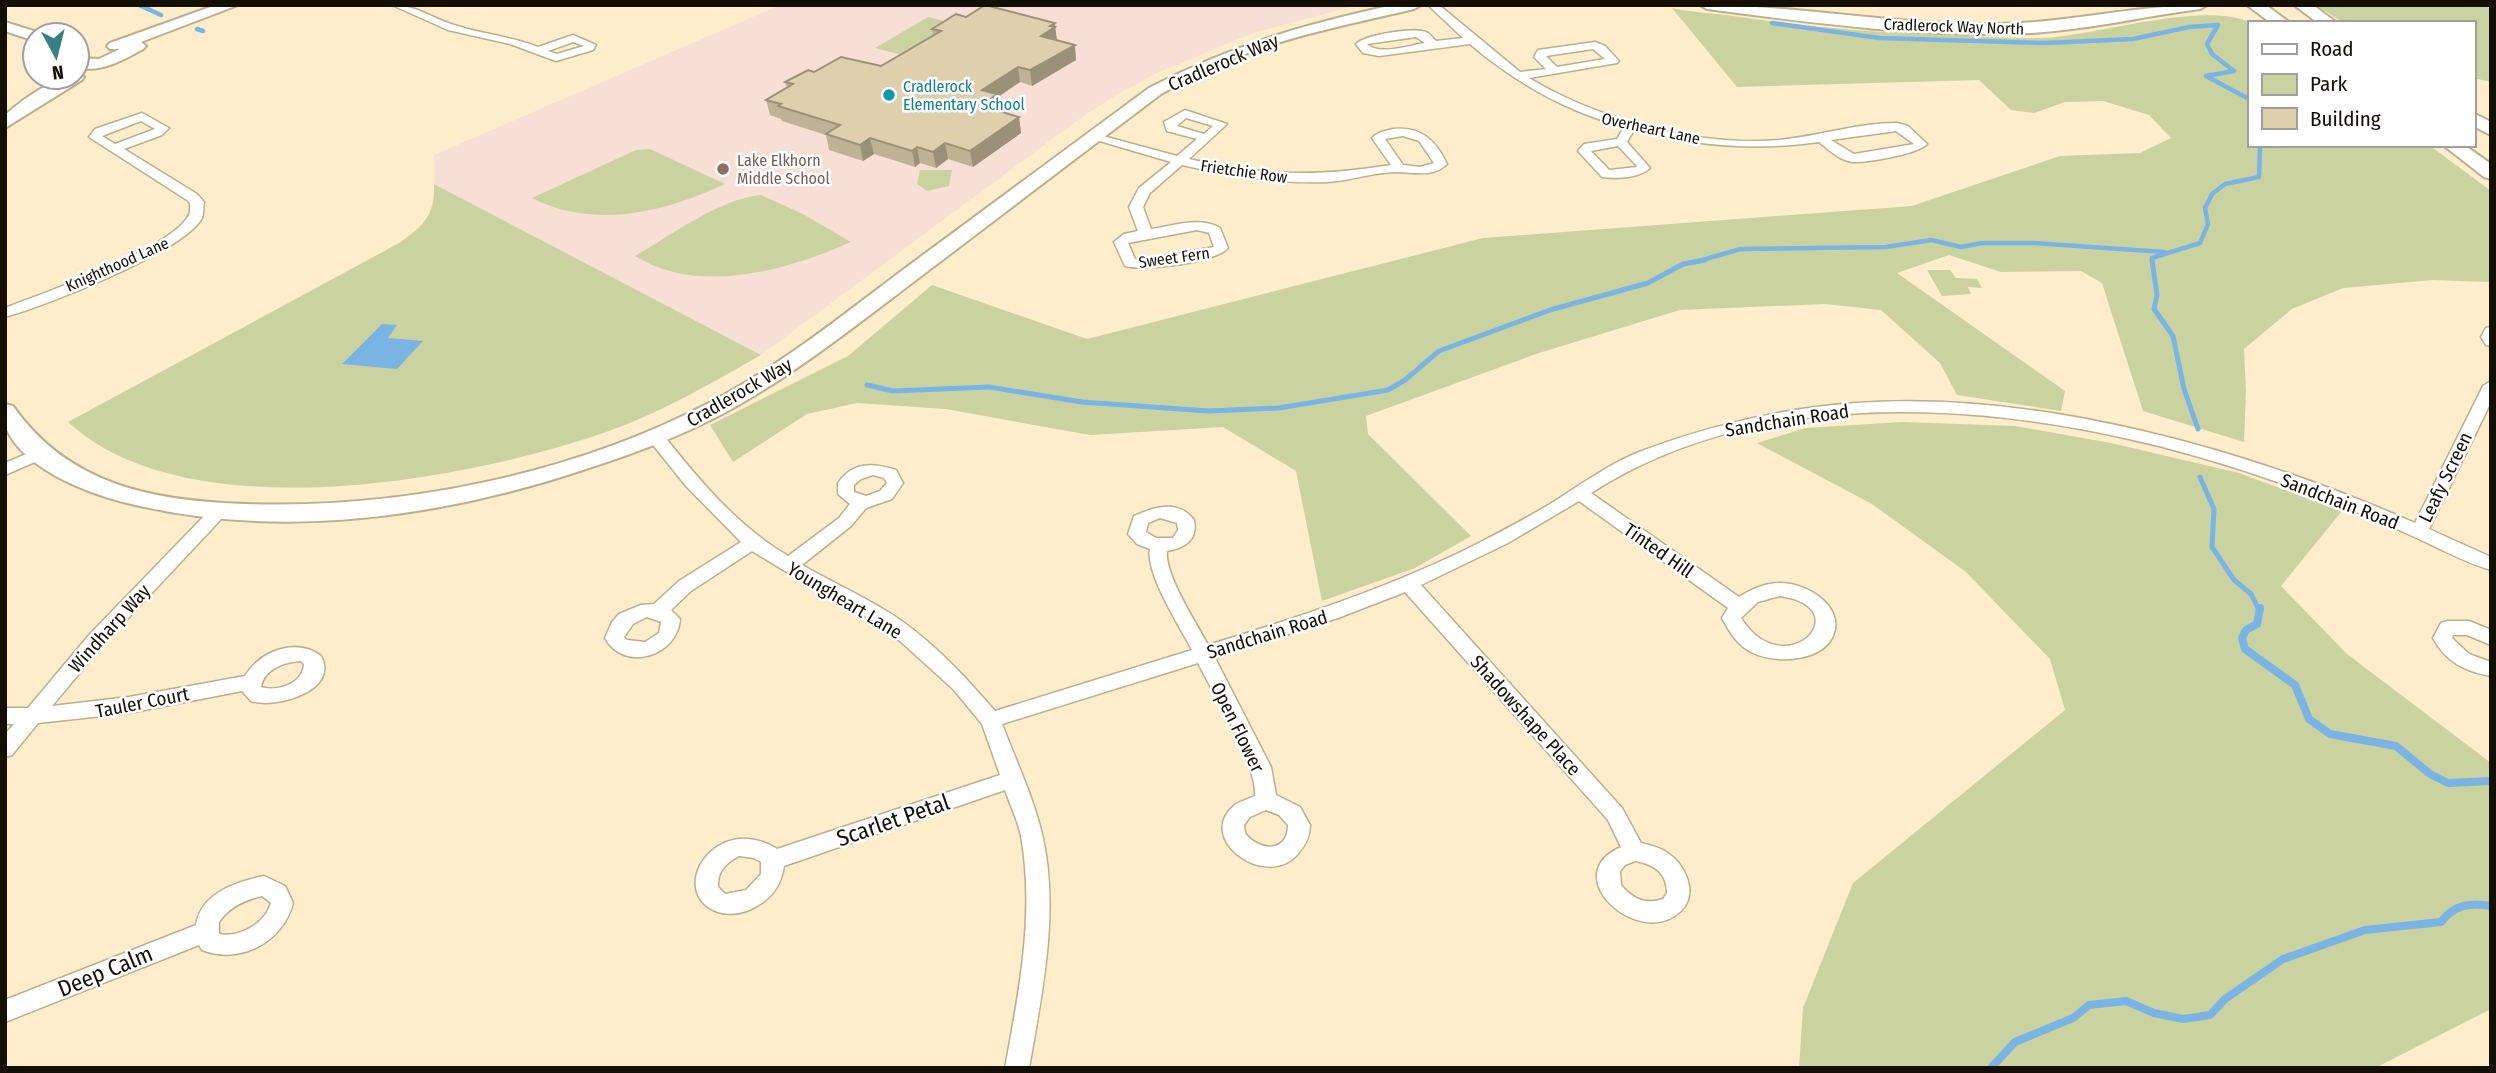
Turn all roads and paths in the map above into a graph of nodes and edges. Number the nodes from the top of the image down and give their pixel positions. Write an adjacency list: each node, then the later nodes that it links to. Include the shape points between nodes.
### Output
1 (231, 5): 17 (street)
2 (397, 5): 18 (street, via 452,28)
3 (1414, 5): 29 (street, Cradlerock Way, via 1315,27 1207,64 1155,91)
4 (1433, 5): 14 (street, Overheart Lane)
5 (1707, 5): 11 (street, Cradlerock Way North)
6 (1829, 5): 7 (street, Cradlerock Way North, via 1994,19)
7 (2114, 5)
8 (2200, 5): 11 (street, Cradlerock Way North, via 2080,24 1995,29 1870,23)
9 (2255, 5): 12 (main road)
10 (2302, 5): 13 (main road)
11 (1725, 6)
12 (2278, 21)
13 (2326, 21)
14 (1469, 41): 15 (street); 23 (street, Overheart Lane)
15 (1433, 45): 15 (street, via 1379,53 1367,51 1362,44 1416,34 1424,35)
16 (91, 50): 17 (street)
17 (120, 50): 19 (street)
18 (537, 51)
19 (108, 62): 20 (street); 21 (street)
20 (91, 65)
21 (91, 70)
22 (1555, 71): 22 (street, via 1606,63 1613,61 1595,45 1539,53); 23 (street)
23 (1517, 76): 27 (street, Overheart Lane, via 1582,112)
24 (48, 92): 26 (street)
25 (2475, 119): 28 (main road)
26 (5, 123)
27 (1630, 127): 31 (street, Overheart Lane, via 1736,144); 32 (street)
28 (2491, 130)
29 (1092, 137): 35 (street, Frietchie Row); 44 (street, Cradlerock Way, via 791,364 729,401)
30 (1206, 138): 35 (street)
31 (1821, 138): 31 (street, Overheart Lane, via 1892,127 1904,129 1921,144 1853,158)
32 (1621, 142)
33 (2455, 147): 37 (main road)
34 (116, 148): 39 (street, Knighthood Lane, via 192,197 197,202 195,219 154,249)
35 (1179, 161): 36 (street, Frietchie Row, via 1286,178); 38 (street, Sweet Fern, via 1138,198 1137,216)
36 (1399, 167): 36 (street, Frietchie Row, via 1379,141 1384,134 1416,132 1441,164 1412,171)
37 (2491, 173)
38 (1146, 234): 38 (street, Sweet Fern, via 1210,228 1222,248 1130,263 1121,242)
39 (5, 313)
40 (2491, 331): 41 (street)
41 (2491, 342)
42 (2491, 386): 50 (street, Leafy Screen)
43 (5, 411): 45 (street, Cradlerock Way)
44 (655, 436): 49 (street, Cradlerock Way, via 533,476 441,498 348,511); 51 (street, Youngheart Lane)
45 (38, 454): 46 (street); 49 (street, Cradlerock Way, via 98,486)
46 (5, 470)
47 (1580, 494): 50 (street, Sandchain Road, via 1643,457 1742,424 1814,412 1941,408 2031,416 2156,440 2304,486); 55 (street, Sandchain Road, via 1471,556); 56 (street, Tinted Hill)
48 (861, 502): 54 (street, via 845,522)
49 (218, 512): 63 (street, Windharp Way, via 96,640)
50 (2419, 532): 53 (street, Sandchain Road)
51 (752, 543): 54 (street, Youngheart Lane); 57 (street, via 685,586)
52 (1159, 546): 59 (street, Open Flower, via 1162,573)
53 (2491, 564)
54 (788, 566): 64 (street, Youngheart Lane, via 877,614 906,636 961,685)
55 (1409, 583): 59 (street, Sandchain Road, via 1350,607); 68 (street, Shadowshape Place, via 1615,814)
56 (1738, 606): 56 (street, via 1731,618 1734,626 1766,651 1795,654 1827,632 1824,613 1799,593 1769,590)
57 (658, 611)
58 (2491, 638): 60 (street, via 2460,627 2448,628 2442,638 2464,661)
59 (1202, 654): 64 (street, Sandchain Road); 67 (street, Open Flower, via 1261,767)
60 (2491, 669)
61 (250, 682): 63 (street, Tauler Court, via 106,710)
62 (5, 716): 63 (street, Tauler Court)
63 (32, 716): 65 (street, Windharp Way)
64 (990, 720): 66 (street, Youngheart Lane)
65 (5, 749)
66 (1013, 779): 69 (street, Scarlet Petal); 72 (street, Youngheart Lane, via 1031,834 1038,920)
67 (1265, 802)
68 (1634, 851)
69 (773, 860)
70 (205, 932): 71 (street, Deep Calm)
71 (5, 1011)
72 (1017, 1068)

